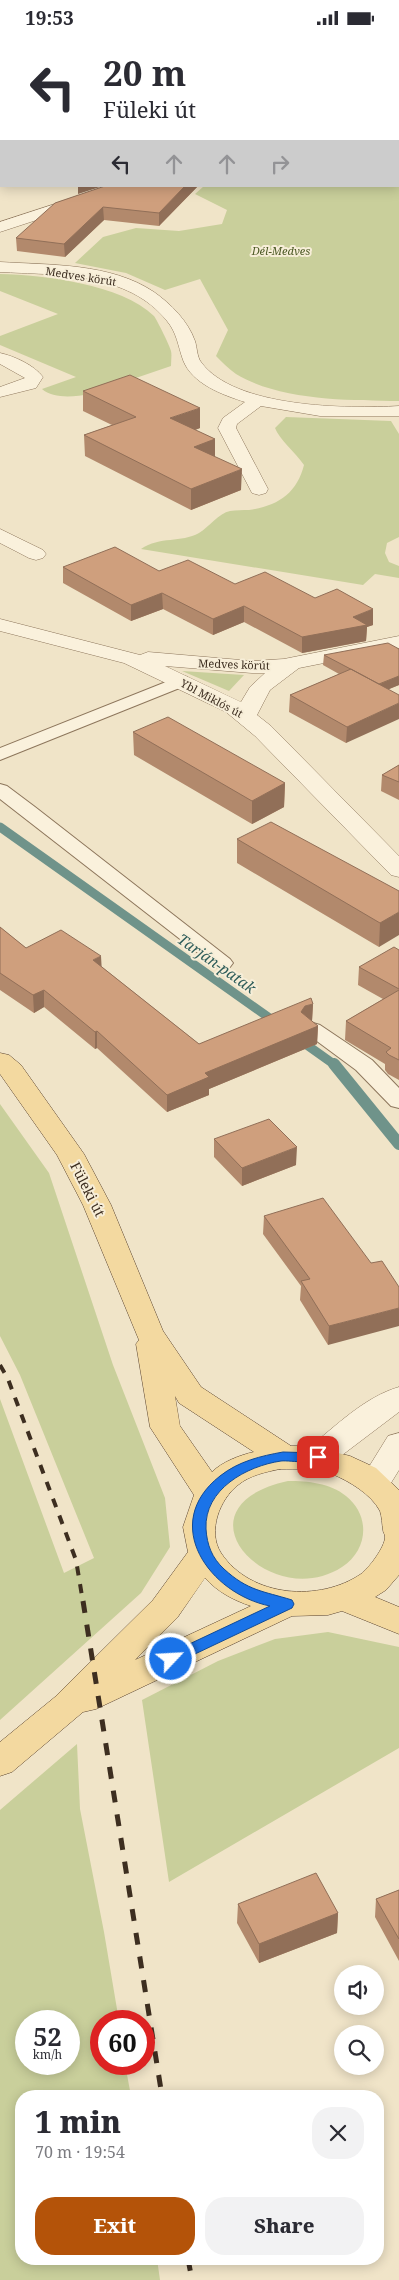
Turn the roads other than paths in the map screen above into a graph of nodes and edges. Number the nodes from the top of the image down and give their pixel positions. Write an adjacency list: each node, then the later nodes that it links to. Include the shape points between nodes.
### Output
1 (123, 187): 2 (street)
2 (0, 227)
3 (0, 267): 6 (street, Medves körút, via 87,275 120,281 141,291 173,317 185,337 193,364 204,377 233,394)
4 (0, 358): 5 (street, via 34,377 30,384)
5 (0, 392)
6 (258, 400): 7 (street, Medves körút, via 341,412); 8 (street, via 229,422 227,428)
7 (399, 411)
8 (259, 489)
9 (0, 535): 10 (street)
10 (36, 554)
11 (0, 625): 13 (street, Ybl Miklós út)
12 (399, 642): 14 (street, Medves körút)
13 (97, 650): 14 (street, Medves körút, via 234,666); 15 (street, Ybl Miklós út, via 131,659)
14 (295, 663): 16 (street, via 264,683 255,693)
15 (181, 681): 16 (street, Ybl Miklós út, via 216,697); 17 (lane)
16 (246, 716): 19 (street, Ybl Miklós út)
17 (0, 755)
18 (0, 790): 20 (lane)
19 (399, 870)
20 (222, 963)
21 (313, 1029): 23 (lane, via 364,1065)
22 (0, 1061): 24 (main road, Füleki út, via 12,1071 70,1154 98,1205)
23 (399, 1101)
24 (149, 1332): 27 (main road, Füleki út, via 190,1395); 30 (main road, Füleki út, via 166,1427)
25 (399, 1398): 28 (street, via 381,1408)
26 (399, 1444): 29 (street)
27 (283, 1456): 28 (main road); 30 (main road, via 241,1469)
28 (318, 1457): 29 (main road, via 349,1467)
29 (375, 1483): 31 (main road, via 395,1508)
30 (210, 1494): 33 (main road, via 200,1524)
31 (399, 1531)
32 (399, 1541): 34 (main road, via 391,1562 372,1583)
33 (205, 1554): 35 (main road, via 229,1582 266,1600); 37 (main road, via 165,1609)
34 (344, 1598): 35 (main road, via 316,1604); 36 (main road)
35 (287, 1604): 37 (main road)
36 (399, 1621)
37 (67, 1707): 38 (main road)
38 (0, 1762)

